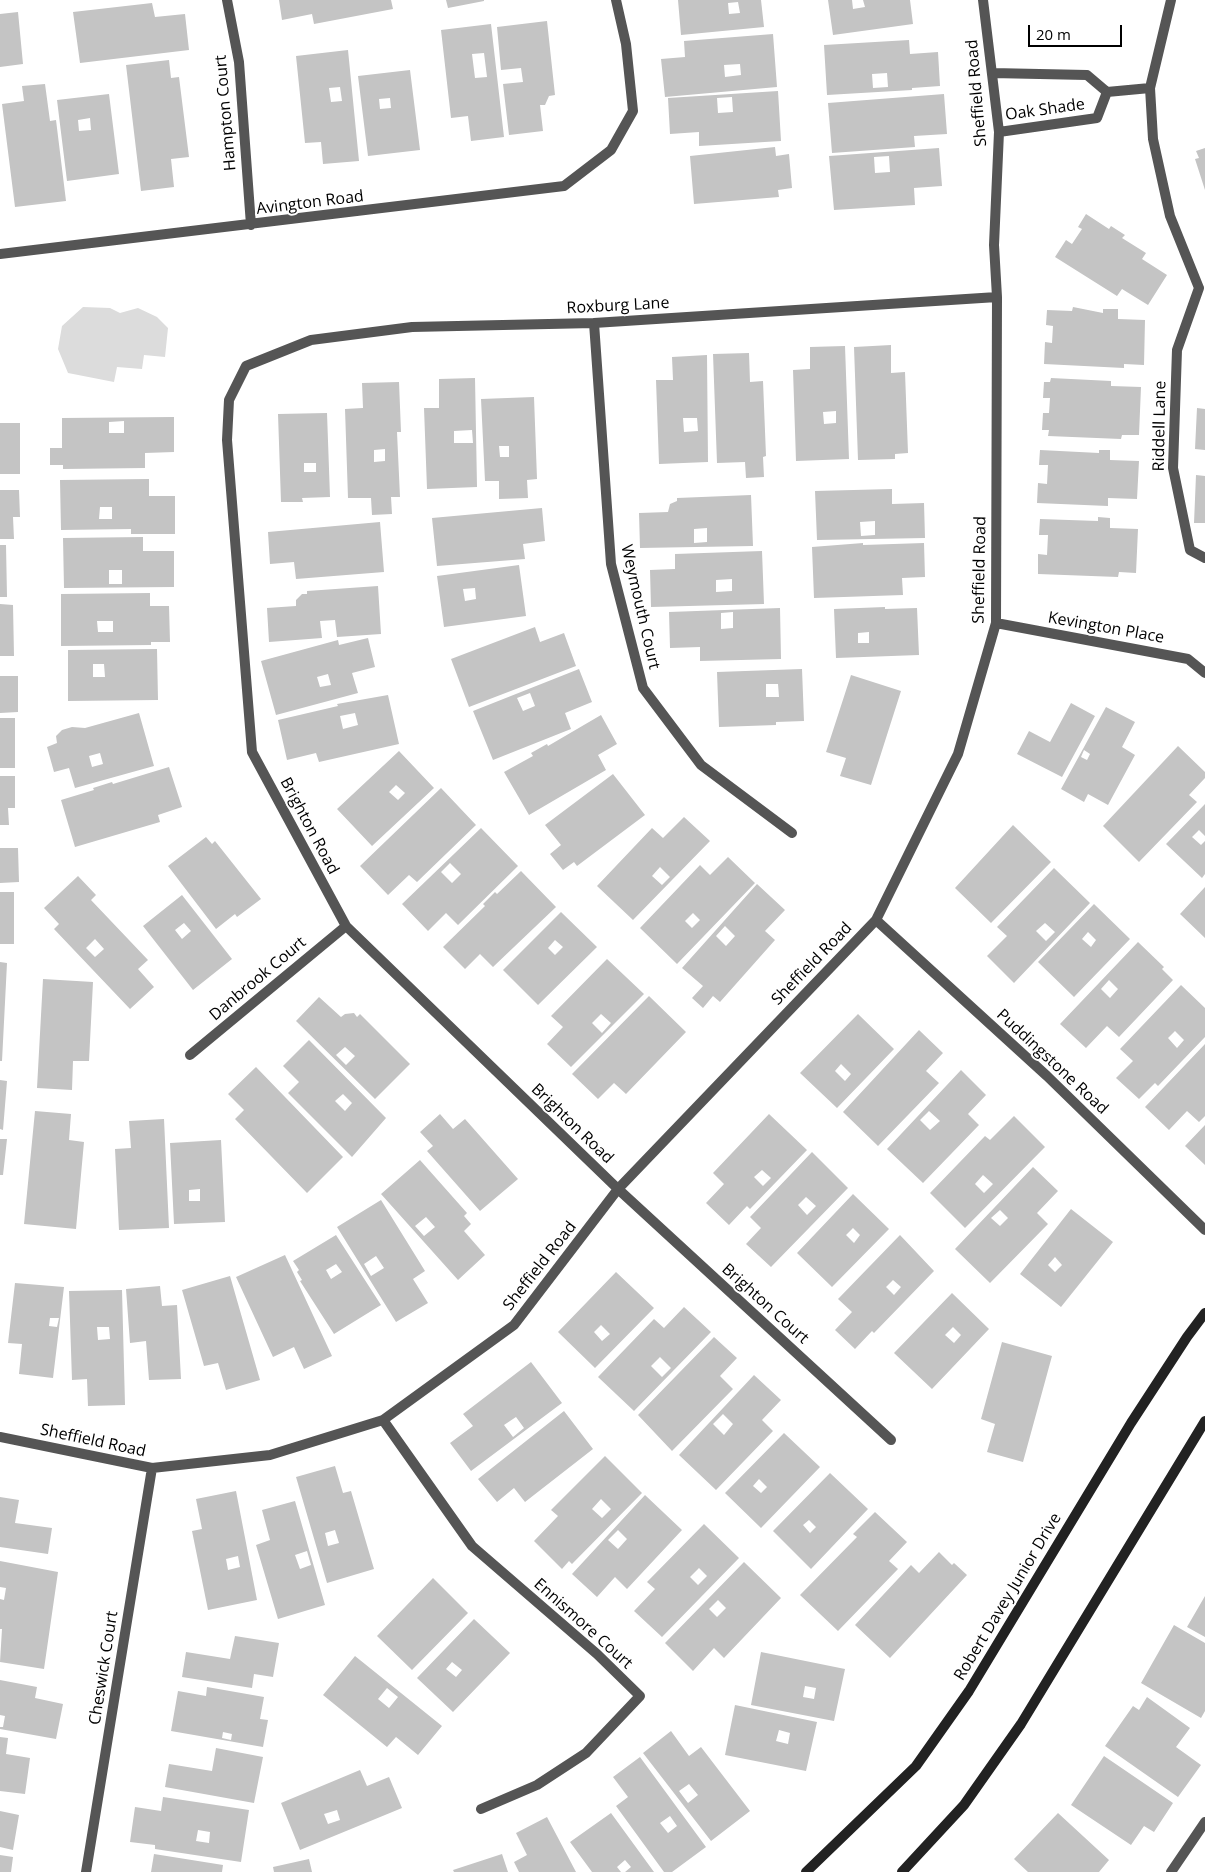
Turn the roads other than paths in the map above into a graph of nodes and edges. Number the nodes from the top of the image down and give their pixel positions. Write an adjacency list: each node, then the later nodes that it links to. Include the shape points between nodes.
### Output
1 (227, 0): 9 (street, Hampton Court, via 239,62)
2 (616, 0): 9 (street, Avington Road, via 626,44 633,111 611,150 564,186)
3 (983, 0): 5 (street, Sheffield Road)
4 (1171, 0): 6 (street)
5 (992, 73): 7 (street, Oak Shade, via 1087,75); 8 (street, Sheffield Road)
6 (1150, 88): 7 (street, Oak Shade); 11 (street, via 1153,140 1170,216)
7 (1107, 92): 8 (street, Oak Shade, via 1097,118)
8 (999, 132): 12 (street, Sheffield Road, via 994,245)
9 (251, 225): 10 (street, Avington Road)
10 (0, 254)
11 (1202, 287): 15 (street, Riddell Lane, via 1177,350 1173,468 1190,550)
12 (997, 298): 13 (street, Roxburg Lane); 16 (street, Sheffield Road)
13 (594, 323): 14 (street, Roxburg Lane, via 412,327 311,340); 18 (street, Weymouth Court, via 611,564 643,688 701,765)
14 (246, 366): 20 (street, Brighton Road, via 229,400 227,440 252,752)
15 (1205, 558)
16 (996, 623): 17 (street, Kevington Place, via 1188,659); 19 (street, Sheffield Road, via 958,754)
17 (1205, 674)
18 (792, 833)
19 (876, 920): 22 (street, Sheffield Road); 23 (street, Puddingstone Road, via 1047,1076)
20 (346, 926): 21 (street, Danbrook Court); 22 (street, Brighton Road)
21 (190, 1055)
22 (618, 1190): 25 (street, Sheffield Road, via 514,1324); 28 (street, Brighton Court)
23 (1205, 1230)
24 (1205, 1313): 33 (main road, Robert Davey Junior Drive, via 1131,1422 969,1691 927,1751 916,1766)
25 (383, 1420): 29 (street, Sheffield Road, via 270,1455); 30 (street, Ennismore Court, via 472,1546 597,1654 640,1696 586,1753 537,1785)
26 (1205, 1421): 34 (main road, via 1021,1724 964,1805)
27 (0, 1437): 29 (street, Sheffield Road)
28 (892, 1440)
29 (152, 1468): 32 (street, Cheswick Court)
30 (481, 1809)
31 (1205, 1822): 35 (street)
32 (86, 1872)
33 (806, 1872)
34 (902, 1872)
35 (1170, 1872)

